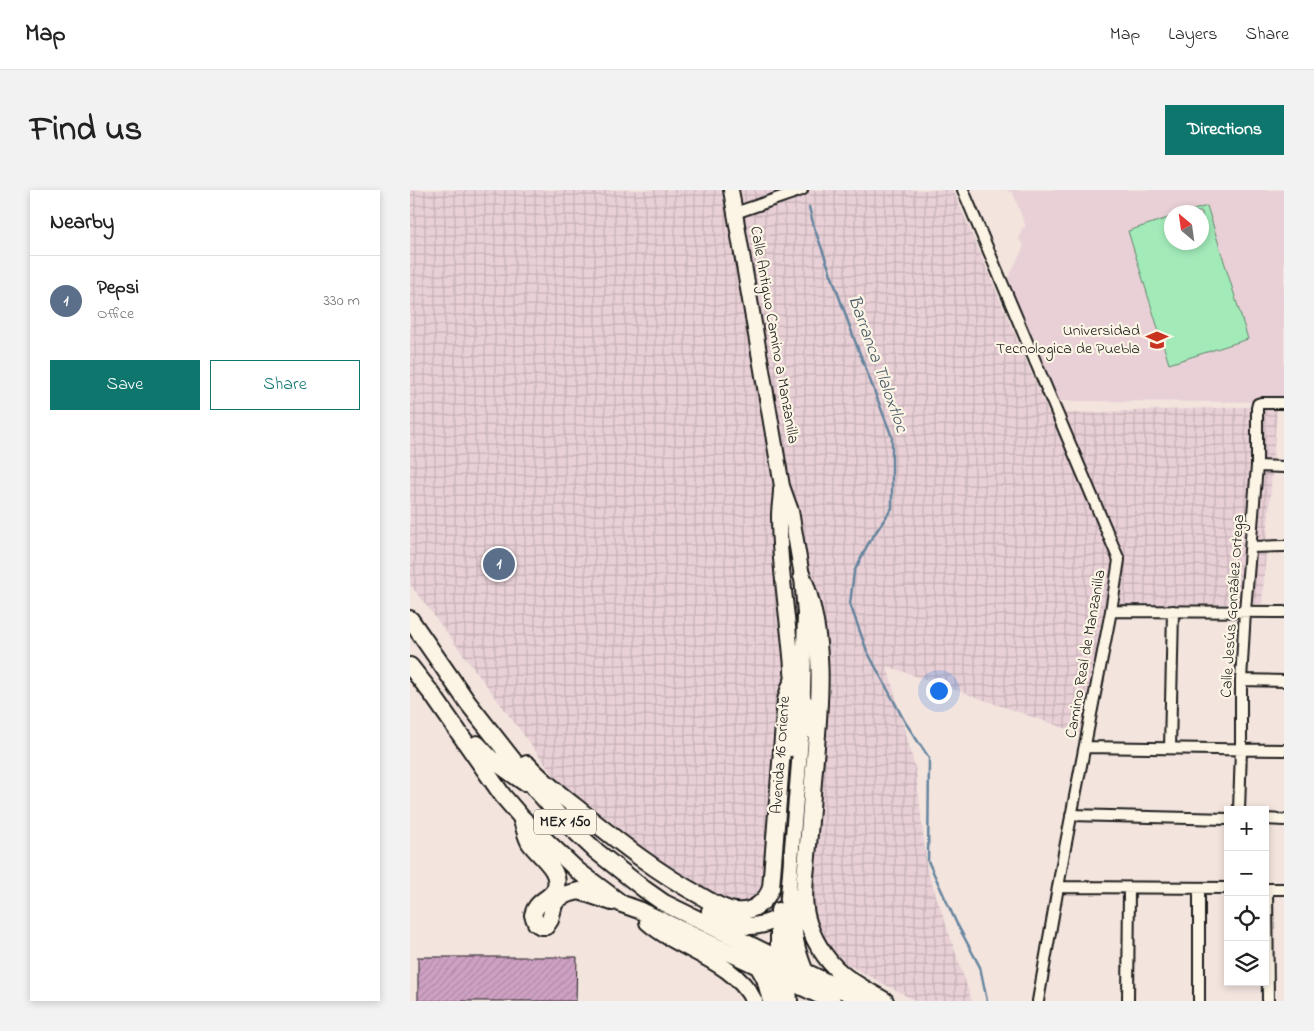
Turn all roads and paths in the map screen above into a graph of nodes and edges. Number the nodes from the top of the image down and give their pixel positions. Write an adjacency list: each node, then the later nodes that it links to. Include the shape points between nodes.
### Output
1 (731, 190): 4 (main road, Calle Antiguo Camino a Manzanilla)
2 (802, 190): 4 (street)
3 (963, 190): 12 (street, Camino Real de Manzanilla, via 1118,560)
4 (735, 213): 8 (main road, Calle Antiguo Camino a Manzanilla)
5 (1284, 403): 6 (street, Calle Jesús González Ortega, via 1258,404)
6 (1258, 466): 7 (street); 10 (street, Calle Jesús González Ortega)
7 (1284, 467)
8 (785, 513): 11 (main road, Avenida 16 Oriente); 18 (main road, Avenida 16 Oriente, via 783,582)
9 (1284, 546): 10 (street)
10 (1251, 547): 14 (street, Calle Jesús González Ortega)
11 (802, 576): 22 (main road, Avenida 16 Oriente, via 805,614); 55 (main road, via 812,605 820,660 819,718 804,891 806,914 818,945 836,969)
12 (1111, 611): 13 (street); 24 (street, Camino Real de Manzanilla)
13 (1173, 611): 14 (street); 25 (street)
14 (1244, 611): 15 (street); 19 (street, Calle Jesús González Ortega)
15 (1284, 612)
16 (410, 619): 23 (main road, MEX 150)
17 (410, 666): 21 (main road, MEX 150)
18 (793, 675): 22 (main road); 23 (main road, via 786,700 771,888 762,903 741,912 692,891 627,848 552,788 494,726); 44 (main road, Avenida 16 Oriente)
19 (1241, 680): 20 (street); 26 (street, Calle Jesús González Ortega)
20 (1284, 681)
21 (432, 694): 28 (main road, via 490,758); 31 (main road, MEX 150)
22 (802, 700): 44 (main road, Avenida 16 Oriente); 48 (main road, via 810,717 812,739 794,920 797,947)
23 (479, 717): 28 (main road, MEX 150)
24 (1085, 747): 25 (street); 30 (street, Camino Real de Manzanilla)
25 (1170, 748): 26 (street)
26 (1241, 749): 27 (street); 29 (street, Calle Jesús González Ortega)
27 (1284, 750)
28 (538, 792): 44 (main road, via 656,879 729,922 756,925); 45 (main road, MEX 150, via 596,851 644,889 664,903)
29 (1239, 806)
30 (1072, 816): 32 (street); 35 (street, Camino Real de Manzanilla)
31 (521, 817): 42 (main road, MEX 150, via 578,871); 42 (main road, via 530,843 552,868 556,879 556,888 536,907 533,915 536,923 546,926 559,898 579,891)
32 (1224, 818)
33 (1269, 819): 34 (street)
34 (1284, 820)
35 (1058, 887): 36 (street); 56 (street, Camino Real de Manzanilla)
36 (1129, 888): 37 (street); 57 (street)
37 (1199, 888): 38 (street); 58 (street)
38 (1224, 888)
39 (1269, 889): 40 (street)
40 (1284, 889)
41 (1266, 896): 59 (street)
42 (622, 904): 43 (main road, MEX 150)
43 (639, 910): 46 (main road, MEX 150); 50 (main road, via 662,934 730,972)
44 (782, 914): 47 (main road, Avenida 16 Oriente)
45 (737, 939): 46 (main road); 47 (main road, MEX 150)
46 (759, 967): 47 (main road, MEX 150); 51 (main road)
47 (783, 970): 48 (main road, MEX 150); 49 (main road, MEX 150); 52 (main road, Avenida 16 Oriente); 53 (main road, Avenida 16 Oriente)
48 (805, 972): 49 (main road, via 811,986); 54 (main road, MEX 150)
49 (824, 998)
50 (754, 1001)
51 (771, 1001)
52 (781, 1001)
53 (790, 1001)
54 (865, 1001)
55 (885, 1001)
56 (1038, 1001)
57 (1128, 1001)
58 (1199, 1001)
59 (1268, 1001)

